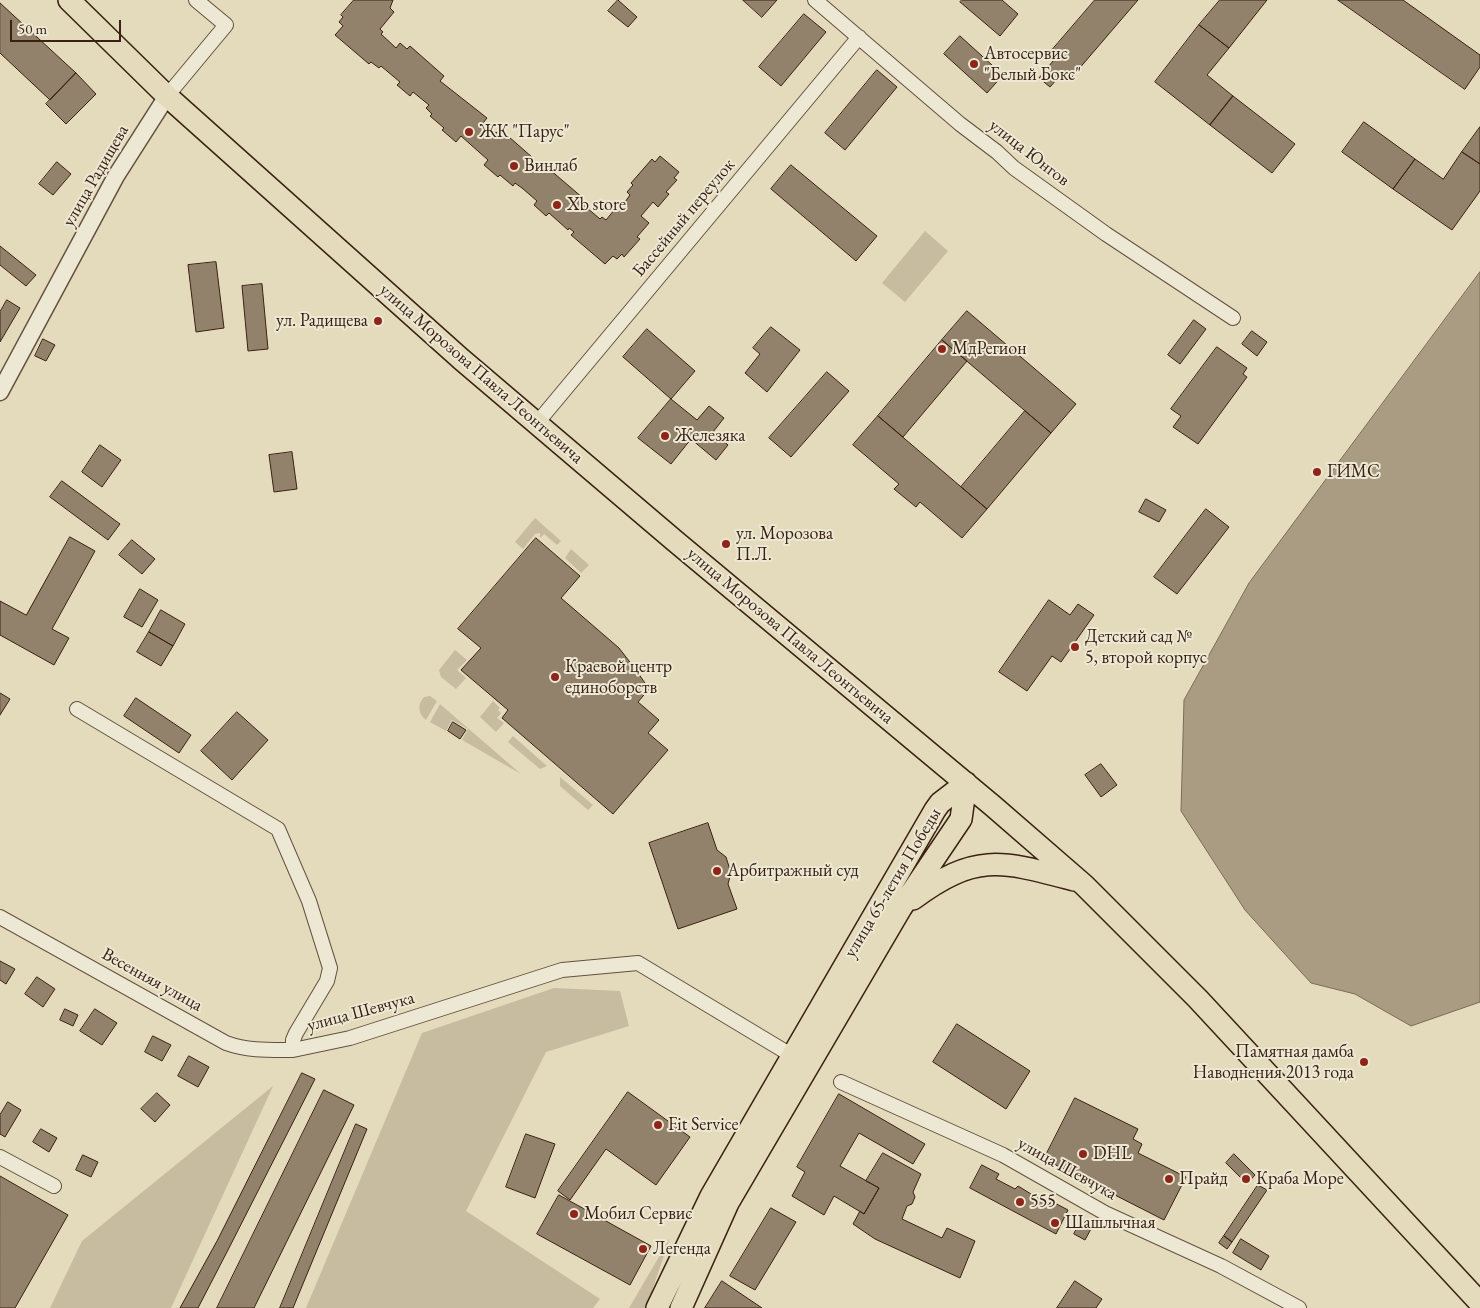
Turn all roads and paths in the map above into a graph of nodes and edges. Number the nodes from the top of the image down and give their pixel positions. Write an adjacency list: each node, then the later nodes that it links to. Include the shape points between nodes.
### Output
1 (69, 0): 5 (main road, улица Морозова Павла Леонтьевича)
2 (196, 0): 5 (street, улица Радищева, via 226,25)
3 (815, 0): 4 (street, улица Юнгов)
4 (859, 37): 6 (street, улица Юнгов, via 1014,168); 8 (street, Бассейный переулок)
5 (167, 96): 7 (street, улица Радищева, via 116,176); 8 (main road, улица Морозова Павла Леонтьевича)
6 (1233, 318)
7 (0, 392)
8 (537, 423): 10 (main road, улица Морозова Павла Леонтьевича)
9 (77, 709): 14 (street, улица Шевчука, via 278,829 309,901 330,968 327,981 296,1033)
10 (966, 783): 11 (main road, улица Морозова Павла Леонтьевича); 12 (main road, улица 65-летия Победы, via 961,819); 15 (main road, улица 65-летия Победы, via 937,806)
11 (1079, 881): 12 (main road, via 1018,865 981,864 946,877); 19 (main road, улица Морозова Павла Леонтьевича, via 1198,999)
12 (901, 908): 21 (main road, улица 65-летия Победы, via 728,1203)
13 (0, 917): 14 (street, Весенняя улица, via 226,1043 263,1051)
14 (293, 1050): 15 (street, улица Шевчука, via 364,1034 562,970 638,963)
15 (791, 1055): 20 (main road, улица 65-летия Победы, via 710,1196)
16 (841, 1082): 22 (street, улица Шевчука, via 1003,1155 1105,1213 1221,1266)
17 (0, 1157): 18 (street)
18 (54, 1186)
19 (1480, 1303)
20 (657, 1308)
21 (681, 1308)
22 (1298, 1308)

